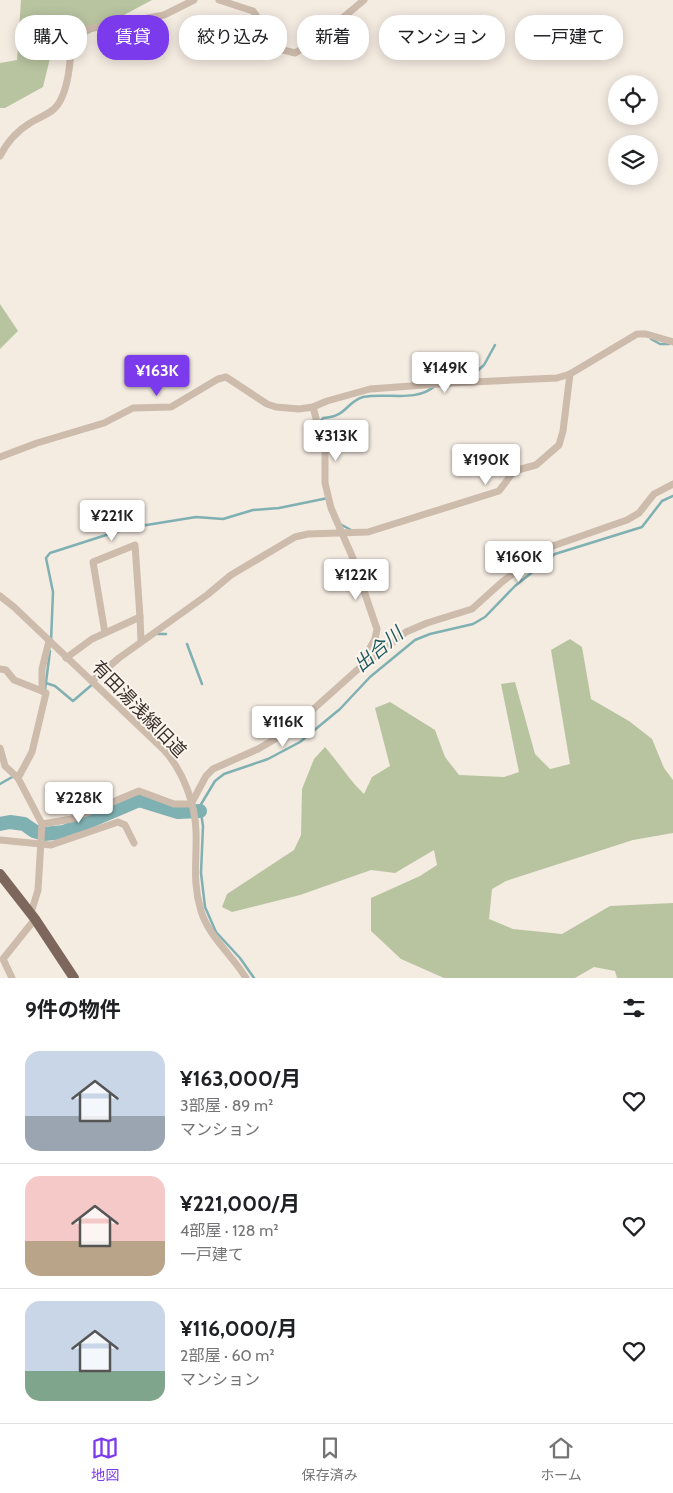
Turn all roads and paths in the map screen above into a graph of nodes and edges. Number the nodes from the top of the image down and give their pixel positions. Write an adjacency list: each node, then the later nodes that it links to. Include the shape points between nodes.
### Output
1 (194, 0): 4 (street, via 164,16 72,32 71,60 60,102 15,135)
2 (219, 0): 3 (street, via 253,11 279,49 295,54)
3 (364, 0)
4 (0, 156)
5 (673, 342): 6 (street, via 637,334)
6 (570, 374): 7 (street, via 557,378 370,389); 10 (street, via 559,446 536,465 514,471 499,491 368,532)
7 (313, 407): 8 (street, via 272,406 226,377 171,407 133,408 104,424); 10 (street, via 325,452 327,492)
8 (0, 456)
9 (673, 484): 18 (street, via 654,494 638,513 627,520 546,548 472,609 414,628)
10 (342, 533): 15 (street, via 295,537 231,575 208,595); 18 (street, via 356,565 376,629 371,650)
11 (0, 596): 14 (street, 有田湯浅線旧道)
12 (140, 617): 13 (street); 13 (street, via 134,545 93,562); 15 (street)
13 (105, 633): 16 (street)
14 (49, 641): 16 (street, 有田湯浅線旧道); 20 (street, via 42,669)
15 (141, 641): 19 (street)
16 (66, 658): 19 (street, 有田湯浅線旧道)
17 (0, 668): 20 (street, via 14,680)
18 (357, 670): 24 (street, via 289,731 213,769)
19 (92, 681): 24 (street, 有田湯浅線旧道, via 169,756 185,784)
20 (42, 691): 23 (street, via 46,693 32,752)
21 (0, 748): 22 (street)
22 (2, 766): 23 (street)
23 (18, 778): 25 (street)
24 (191, 804): 25 (street, via 174,804 139,791 72,819); 33 (street, 有田湯浅線旧道, via 196,830 194,875 200,909 210,932)
25 (42, 824): 28 (street)
26 (0, 840): 28 (street)
27 (134, 843): 28 (street, via 125,825 118,822 64,842)
28 (41, 845): 30 (street)
29 (0, 874): 30 (main road)
30 (33, 916): 31 (street, via 3,958); 32 (main road)
31 (12, 978)
32 (74, 978)
33 (246, 978)

